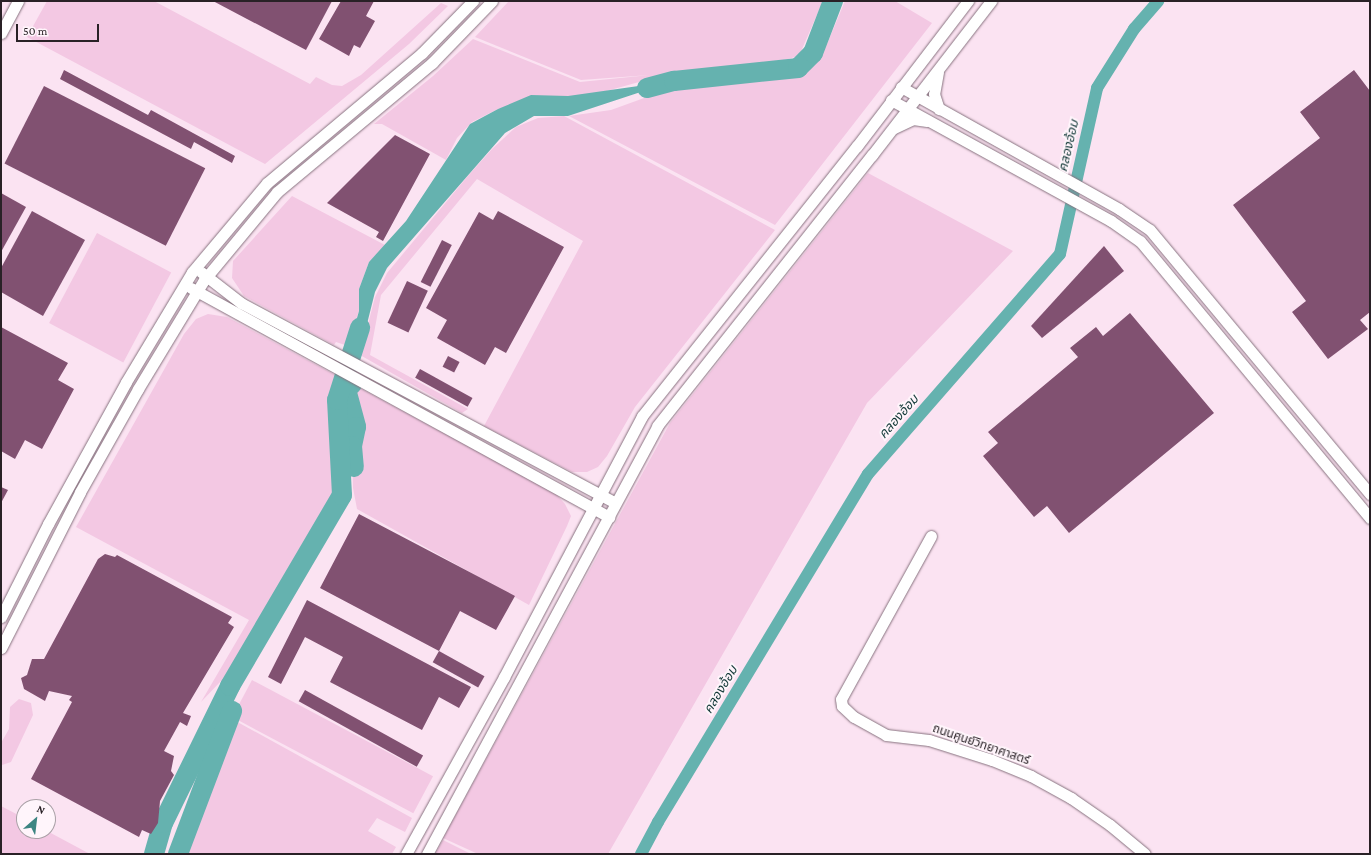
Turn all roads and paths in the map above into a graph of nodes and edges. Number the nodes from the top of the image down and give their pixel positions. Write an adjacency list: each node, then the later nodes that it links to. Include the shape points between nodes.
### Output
1 (18, 1): 6 (street)
2 (473, 1): 15 (street, via 422,53 267,183)
3 (492, 1): 16 (street, via 432,63 277,192)
4 (968, 1): 8 (street)
5 (991, 1): 7 (street)
6 (1, 33)
7 (940, 67): 9 (street); 12 (street, via 934,94)
8 (901, 87): 9 (street); 10 (street)
9 (917, 96): 11 (street); 12 (street)
10 (891, 100): 11 (street); 21 (street, via 642,416)
11 (908, 108): 13 (street); 14 (street)
12 (939, 109): 20 (street, via 1119,209 1150,230)
13 (931, 121): 14 (street, via 913,119); 25 (street, via 1111,221 1140,241)
14 (892, 129): 22 (street, via 657,426)
15 (196, 268): 16 (street); 17 (street)
16 (207, 276): 18 (street); 19 (street, via 241,303)
17 (185, 284): 18 (street); 27 (street, via 126,382 48,524)
18 (197, 291): 19 (street); 28 (street, via 80,492)
19 (337, 361): 21 (street, via 368,371); 23 (street, via 365,382)
20 (1370, 494)
21 (599, 496): 22 (street); 23 (street)
22 (615, 503): 24 (street)
23 (592, 508): 24 (street); 29 (street, via 504,677)
24 (609, 517): 30 (street)
25 (1370, 518)
26 (931, 536): 31 (street, ถนนศูนย์วิทยาศาสตร์, via 841,699 842,706 854,717 886,736 929,740 992,760 1031,776 1104,820)
27 (1, 617)
28 (1, 648)
29 (406, 854)
30 (427, 854)
31 (1145, 854)

